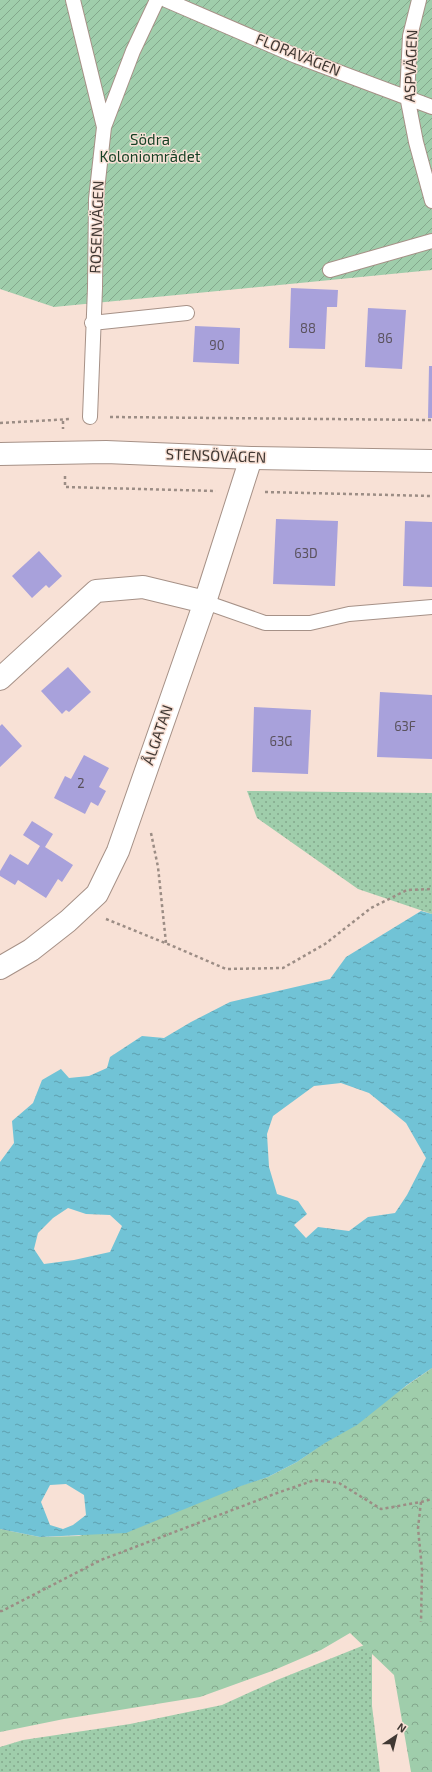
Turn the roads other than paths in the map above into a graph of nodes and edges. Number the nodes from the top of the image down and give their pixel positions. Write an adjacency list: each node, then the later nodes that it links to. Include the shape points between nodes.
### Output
1 (73, 0): 7 (lane)
2 (157, 0): 7 (lane, ROSENVÄGEN, via 133,51)
3 (166, 0): 5 (lane, FLORAVÄGEN, via 296,56)
4 (419, 0): 5 (lane, ASPVÄGEN, via 410,36)
5 (407, 96): 6 (lane, FLORAVÄGEN); 8 (lane, ASPVÄGEN)
6 (432, 107)
7 (104, 127): 12 (lane, ROSENVÄGEN, via 96,199)
8 (432, 201)
9 (432, 241): 10 (lane)
10 (330, 270)
11 (187, 313): 12 (lane)
12 (92, 323): 13 (lane, ROSENVÄGEN)
13 (90, 417)
14 (0, 454): 15 (street, STENSÖVÄGEN, via 106,452)
15 (252, 458): 16 (street, STENSÖVÄGEN); 17 (street, ÅLGATAN)
16 (432, 461)
17 (205, 602): 18 (lane, via 266,623 310,623 349,614); 19 (street, via 143,587 96,591); 20 (street, ÅLGATAN, via 118,851 97,894 31,950)
18 (432, 607)
19 (0, 679)
20 (0, 968)

